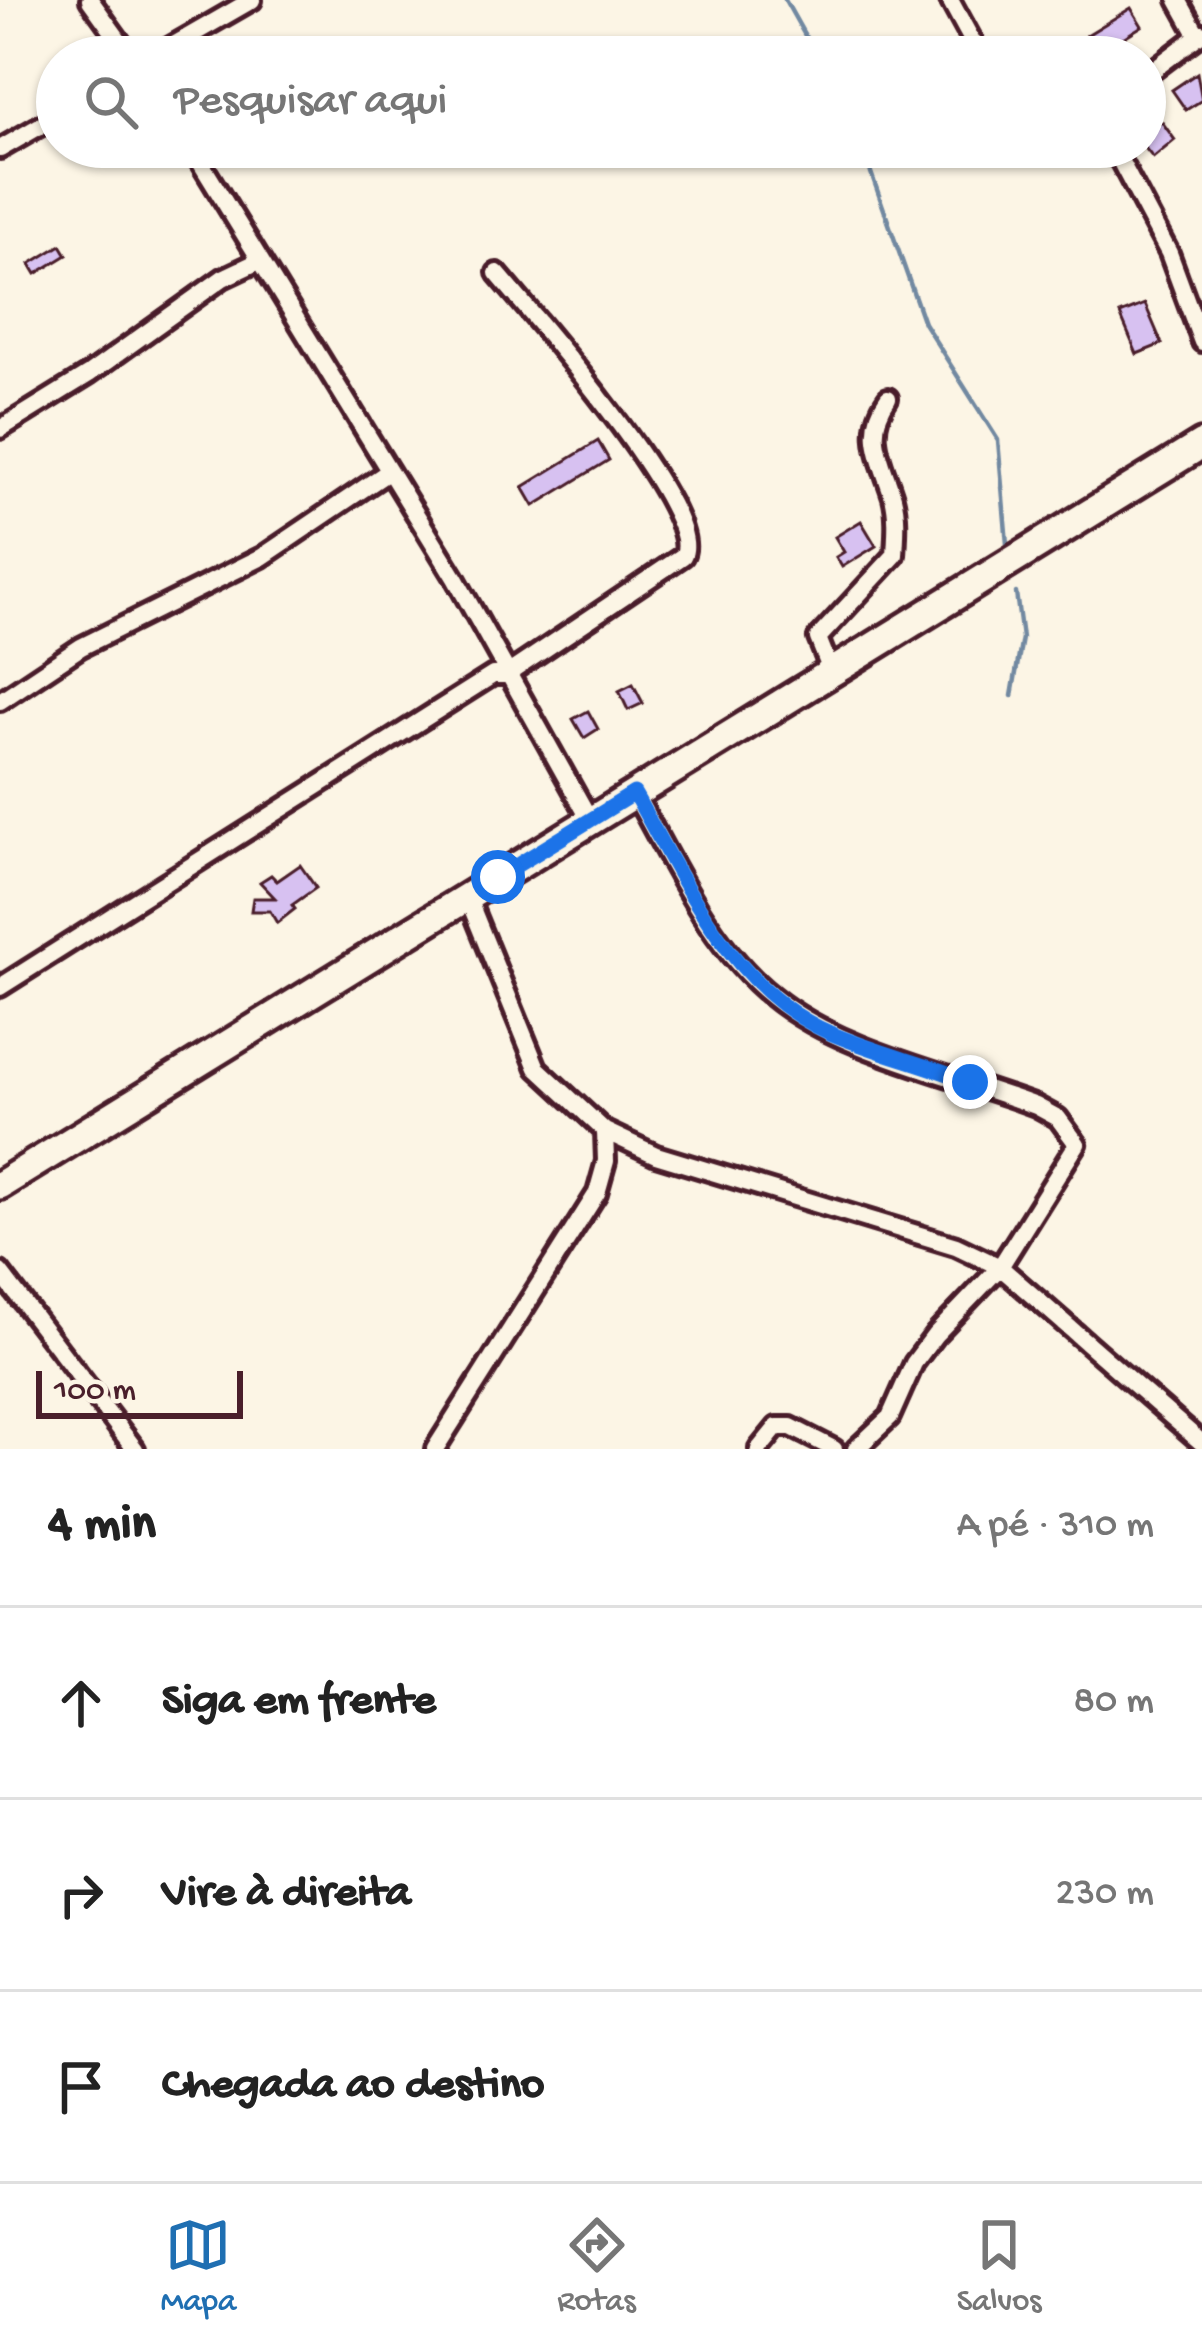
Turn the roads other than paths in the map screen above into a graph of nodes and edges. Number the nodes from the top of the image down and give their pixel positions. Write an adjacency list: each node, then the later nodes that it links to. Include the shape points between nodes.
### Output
1 (90, 0): 6 (street)
2 (252, 0): 7 (street)
3 (950, 0): 8 (street)
4 (1178, 0): 5 (street)
5 (1200, 34): 9 (street)
6 (116, 36)
7 (189, 36)
8 (970, 36)
9 (1166, 60)
10 (36, 128): 11 (street)
11 (0, 149)
12 (204, 168): 14 (street)
13 (1124, 168): 16 (street)
14 (259, 260): 18 (street); 20 (street)
15 (497, 273): 22 (street, via 657,475 689,547)
16 (1202, 342)
17 (888, 398): 21 (street, via 874,425 894,500 895,555 818,638)
18 (0, 429)
19 (1202, 444): 21 (main road)
20 (388, 472): 22 (street); 23 (street, via 262,557 81,647)
21 (831, 671): 24 (main road)
22 (506, 675): 25 (street); 27 (street)
23 (0, 701)
24 (634, 793): 25 (main road); 30 (street, via 693,900 772,997 830,1033 1036,1106 1072,1132 1072,1159)
25 (590, 820): 26 (main road)
26 (467, 896): 28 (street, via 537,1068); 29 (main road)
27 (0, 986)
28 (605, 1130): 30 (street, via 656,1155 956,1246); 34 (street, via 597,1192)
29 (0, 1185)
30 (1000, 1267): 32 (street); 37 (street, via 935,1335 890,1417)
31 (0, 1272): 33 (street)
32 (1202, 1443)
33 (135, 1449)
34 (435, 1449)
35 (759, 1449): 36 (street, via 777,1427)
36 (834, 1449)
37 (856, 1449)

